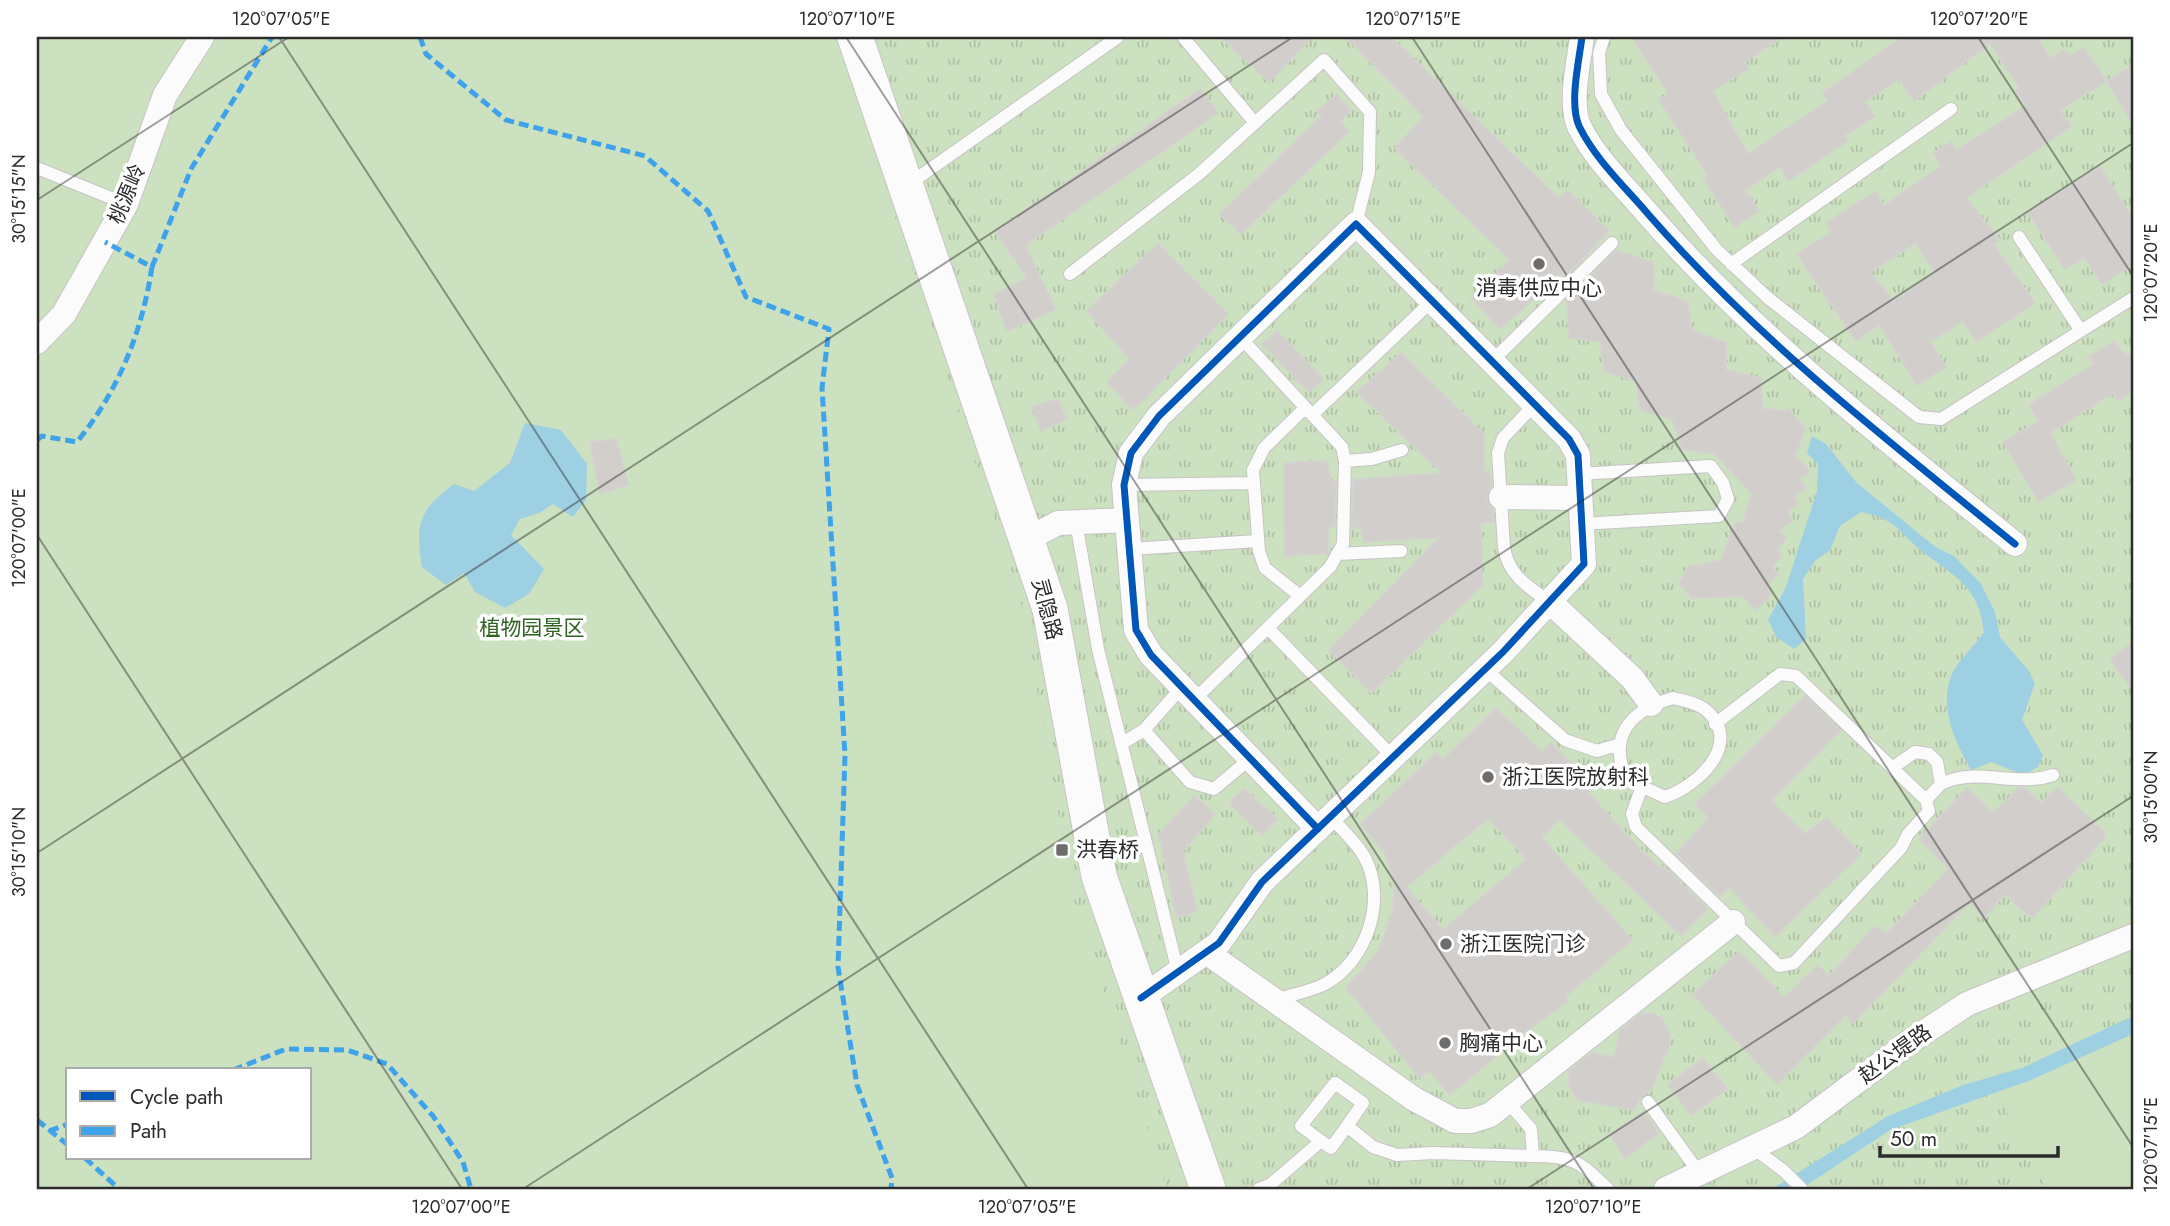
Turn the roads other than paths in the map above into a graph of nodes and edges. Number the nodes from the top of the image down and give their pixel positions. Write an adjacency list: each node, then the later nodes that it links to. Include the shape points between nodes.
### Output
1 (202, 37): 11 (street, 桃源岭, via 165,95)
2 (856, 37): 10 (main road, 灵隐路)
3 (1118, 37): 10 (lane)
4 (1183, 37): 8 (lane)
5 (1582, 37): 36 (street, via 1575,84 1578,124 1602,161 1751,322 1814,380)
6 (1604, 37): 15 (lane, via 1599,53 1601,93 1621,130)
7 (1951, 109): 15 (lane)
8 (1255, 123): 12 (lane, via 1324,60 1370,112 1369,172); 16 (lane, via 1199,174)
9 (37, 169): 11 (lane)
10 (905, 186): 34 (main road, 灵隐路)
11 (126, 204): 21 (street, 桃源岭, via 64,314)
12 (1356, 223): 18 (street); 20 (street)
13 (2019, 237): 19 (lane)
14 (1612, 243): 22 (lane)
15 (1731, 264): 19 (lane, via 1919,417 1941,419)
16 (1070, 274)
17 (2133, 298): 19 (lane)
18 (1432, 301): 22 (street); 24 (lane)
19 (2081, 331)
20 (1240, 337): 24 (lane); 28 (street, via 1159,416 1131,453)
21 (37, 342)
22 (1492, 361): 23 (street)
23 (1535, 404): 29 (street, via 1578,455); 30 (lane, via 1503,438 1498,453)
24 (1309, 412): 26 (lane, via 1342,447); 27 (lane, via 1264,448 1252,470)
25 (1402, 450): 26 (lane, via 1372,460)
26 (1345, 461): 39 (lane, via 1343,544)
27 (1254, 483): 28 (lane); 35 (lane)
28 (1124, 485): 31 (street)
29 (1579, 486): 30 (street); 33 (street); 33 (lane, via 1711,467 1728,499 1718,516)
30 (1501, 497): 41 (lane, via 1506,558 1518,580)
31 (1127, 520): 32 (street); 37 (street)
32 (1076, 522): 34 (street, via 1058,523); 48 (lane, via 1098,649)
33 (1581, 523): 41 (street, via 1584,564)
34 (1026, 540): 62 (main road, 灵隐路, via 1050,609 1098,876)
35 (1258, 541): 37 (lane); 40 (lane, via 1265,568)
36 (2015, 544)
37 (1129, 549): 44 (street, via 1136,630 1151,655)
38 (1401, 551): 39 (lane)
39 (1337, 554): 40 (lane)
40 (1300, 596): 42 (lane)
41 (1550, 602): 43 (street); 45 (street, via 1632,678)
42 (1268, 628): 44 (lane); 50 (lane)
43 (1486, 670): 49 (lane, via 1566,740 1597,751); 50 (street)
44 (1188, 694): 47 (lane); 51 (street)
45 (1651, 704): 46 (lane, via 1673,698 1690,702 1709,712); 49 (lane, via 1629,723)
46 (1715, 724): 52 (lane, via 1780,674 1796,676); 55 (lane, via 1719,731 1717,757 1701,778 1665,797)
47 (1144, 730): 48 (lane); 51 (lane, via 1190,782 1214,789)
48 (1121, 744): 61 (lane)
49 (1617, 745): 55 (lane, via 1627,780)
50 (1393, 757): 57 (street)
51 (1250, 759): 57 (street)
52 (1892, 768): 54 (lane, via 1915,752 1929,754 1937,762); 56 (lane)
53 (2053, 775): 54 (lane, via 2034,781 1959,775)
54 (1941, 783): 56 (lane)
55 (1641, 789): 58 (lane, via 1632,814 1636,828)
56 (1926, 800): 58 (lane, via 1929,811 1901,849 1794,963 1779,967)
57 (1324, 823): 60 (street, via 1262,882 1219,943); 63 (lane, via 1364,856 1374,880 1376,902 1361,947 1327,983)
58 (1733, 922): 64 (street)
59 (2133, 936): 68 (street, 赵公堤路, via 1967,1004 1796,1127)
60 (1206, 952): 61 (street); 63 (street)
61 (1178, 972): 62 (street)
62 (1141, 998): 71 (main road, 灵隐路)
63 (1273, 1000): 64 (street, via 1414,1099 1455,1121 1490,1115)
64 (1507, 1101): 69 (lane, via 1531,1129)
65 (1648, 1102): 70 (lane)
66 (1347, 1126): 67 (lane, via 1331,1148); 67 (lane, via 1363,1103 1335,1083 1301,1126); 69 (lane, via 1373,1147 1397,1155)
67 (1321, 1141): 72 (lane)
68 (1753, 1148): 70 (street, 赵公堤路); 75 (lane)
69 (1533, 1156): 73 (lane, via 1564,1156 1584,1164)
70 (1700, 1174): 74 (street, 赵公堤路)
71 (1208, 1189)
72 (1259, 1189)
73 (1608, 1189)
74 (1666, 1189)
75 (1801, 1189)

